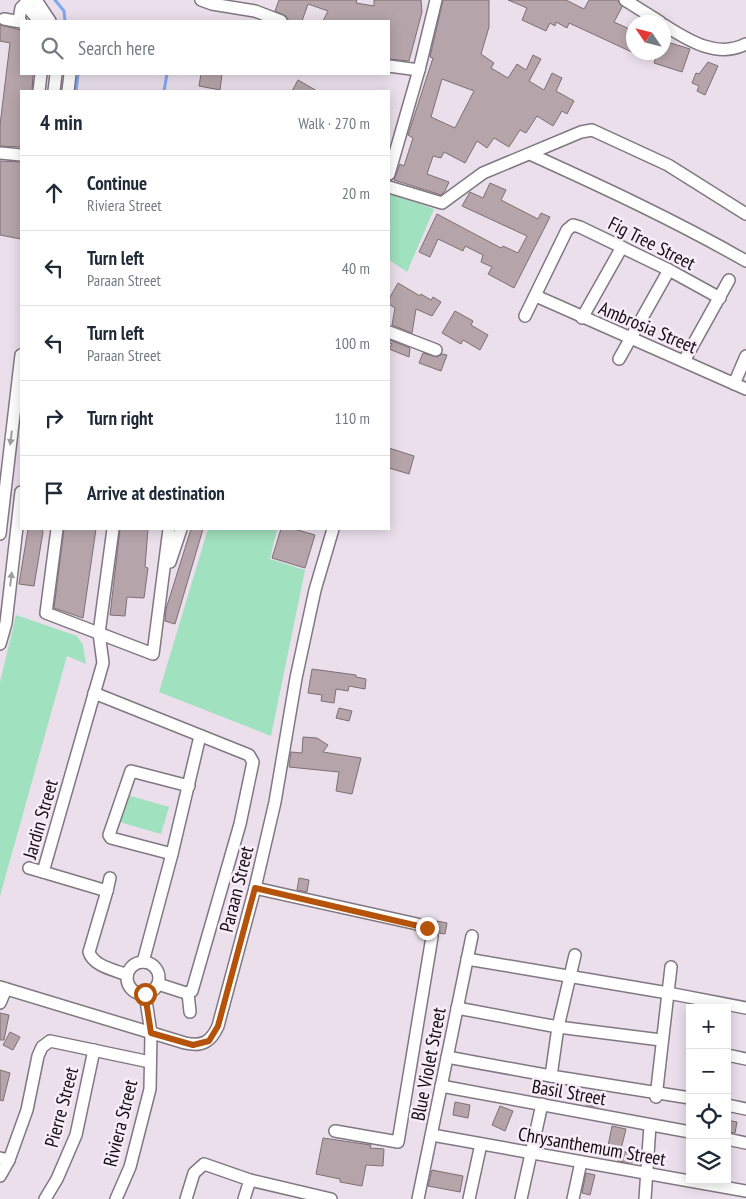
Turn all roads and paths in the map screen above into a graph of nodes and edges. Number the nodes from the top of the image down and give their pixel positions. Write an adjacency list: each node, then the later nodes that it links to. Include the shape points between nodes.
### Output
1 (201, 0): 10 (street, via 255,11)
2 (436, 0): 15 (street)
3 (625, 0): 5 (street)
4 (30, 1): 7 (street, via 21,8); 8 (street); 9 (street)
5 (649, 15)
6 (4, 19): 11 (street)
7 (20, 20)
8 (39, 20)
9 (49, 20)
10 (278, 20)
11 (20, 21)
12 (671, 30): 13 (street, via 713,50 736,49)
13 (746, 44)
14 (390, 66): 15 (street)
15 (419, 70): 25 (street)
16 (41, 75): 19 (street)
17 (56, 75): 20 (street)
18 (70, 75): 21 (street)
19 (39, 90)
20 (54, 90)
21 (68, 90)
22 (0, 153): 24 (street)
23 (530, 154): 26 (street, via 483,173 442,203); 27 (street, via 592,130 668,165); 29 (street, via 708,239)
24 (20, 155)
25 (390, 171)
26 (390, 186)
27 (746, 214)
28 (622, 247): 30 (street, Fig Tree Street); 32 (street, Fig Tree Street, via 573,226 567,230); 35 (street)
29 (746, 261)
30 (669, 270): 33 (street, Fig Tree Street); 37 (street)
31 (729, 280): 33 (street)
32 (536, 296): 34 (street); 35 (street, Ambrosia Street)
33 (720, 298): 41 (street)
34 (525, 316)
35 (582, 318): 37 (street, Ambrosia Street)
36 (390, 332): 38 (street)
37 (629, 338): 40 (street); 41 (street, Ambrosia Street)
38 (436, 350)
39 (746, 356): 43 (street)
40 (619, 359)
41 (684, 361): 43 (street, Ambrosia Street)
42 (20, 364): 51 (street, one-way to 51)
43 (734, 384): 44 (street, Ambrosia Street)
44 (746, 389)
45 (20, 499): 55 (street, one-way to 45)
46 (57, 530): 54 (street)
47 (112, 530): 56 (street)
48 (169, 530): 52 (street)
49 (181, 530): 52 (street)
50 (333, 530): 65 (street, Paraan Street, via 315,590 275,802)
51 (0, 534)
52 (162, 584): 56 (street, via 157,656)
53 (34, 608): 54 (street)
54 (46, 613): 56 (street)
55 (3, 622): 57 (street)
56 (99, 633): 58 (street, Jardin Street, via 103,663)
57 (0, 644)
58 (94, 693): 59 (street); 63 (street, Jardin Street)
59 (200, 736): 60 (street); 76 (street, via 249,755 253,762 240,824 192,991)
60 (189, 786): 61 (street); 61 (street, via 131,771 109,835)
61 (172, 854): 70 (street)
62 (30, 868): 63 (street)
63 (43, 872): 66 (street, Jardin Street)
64 (110, 878): 66 (street)
65 (255, 888): 84 (street, Paraan Street, via 213,1036 209,1041 193,1045); 101 (street, via 417,924 431,931 398,1142)
66 (107, 890): 72 (street, via 89,952 97,963)
67 (472, 936): 69 (street, Blue Violet Street)
68 (575, 955): 73 (street)
69 (467, 959): 73 (street); 80 (street, Blue Violet Street)
70 (144, 962): 72 (street, via 133,965); 74 (street, via 156,970)
71 (671, 967): 77 (street)
72 (127, 975): 78 (street, via 133,992)
73 (569, 976): 77 (street); 83 (street)
74 (158, 984): 76 (street); 78 (street)
75 (3, 988): 79 (street); 84 (street, Paraan Street)
76 (188, 993): 82 (street)
77 (668, 993): 81 (street); 85 (street)
78 (145, 994): 84 (street, Riviera Street)
79 (0, 1003)
80 (457, 1008): 83 (street); 88 (street, Blue Violet Street)
81 (746, 1008)
82 (190, 1012)
83 (558, 1028): 85 (street); 91 (street)
84 (151, 1033): 90 (street, Riviera Street)
85 (661, 1040): 95 (street)
86 (94, 1050): 90 (street); 108 (street, via 50,1041 42,1047 27,1110); 115 (street, Pierre Street, via 76,1135)
87 (731, 1056): 89 (street)
88 (447, 1057): 91 (street); 92 (street, Blue Violet Street)
89 (746, 1058)
90 (150, 1062): 93 (street, Riviera Street)
91 (551, 1076): 95 (street)
92 (441, 1086): 97 (street, Basil Street); 103 (street, Blue Violet Street)
93 (150, 1089): 94 (street); 116 (street, Riviera Street, via 130,1167)
94 (163, 1092)
95 (656, 1096): 96 (street)
96 (686, 1098)
97 (542, 1104): 100 (street, Basil Street); 107 (street)
98 (731, 1106): 99 (street)
99 (746, 1109)
100 (650, 1125): 102 (street, Basil Street); 110 (street)
101 (335, 1131)
102 (686, 1131)
103 (432, 1135): 106 (street, Chrysanthemum Street); 120 (street, Blue Violet Street)
104 (731, 1140): 105 (street)
105 (746, 1143)
106 (481, 1144): 107 (street, Chrysanthemum Street); 121 (street)
107 (531, 1154): 109 (street, Chrysanthemum Street); 122 (street)
108 (5, 1159): 111 (street)
109 (581, 1162): 110 (street, Chrysanthemum Street); 123 (street)
110 (648, 1174): 113 (street, Chrysanthemum Street); 124 (street)
111 (0, 1176)
112 (250, 1180): 114 (street); 117 (street, via 204,1164 194,1173); 118 (street)
113 (746, 1191)
114 (303, 1196): 119 (street)
115 (45, 1199)
116 (116, 1199)
117 (186, 1199)
118 (244, 1199)
119 (331, 1199)
120 (418, 1199)
121 (469, 1199)
122 (522, 1199)
123 (573, 1199)
124 (645, 1199)

